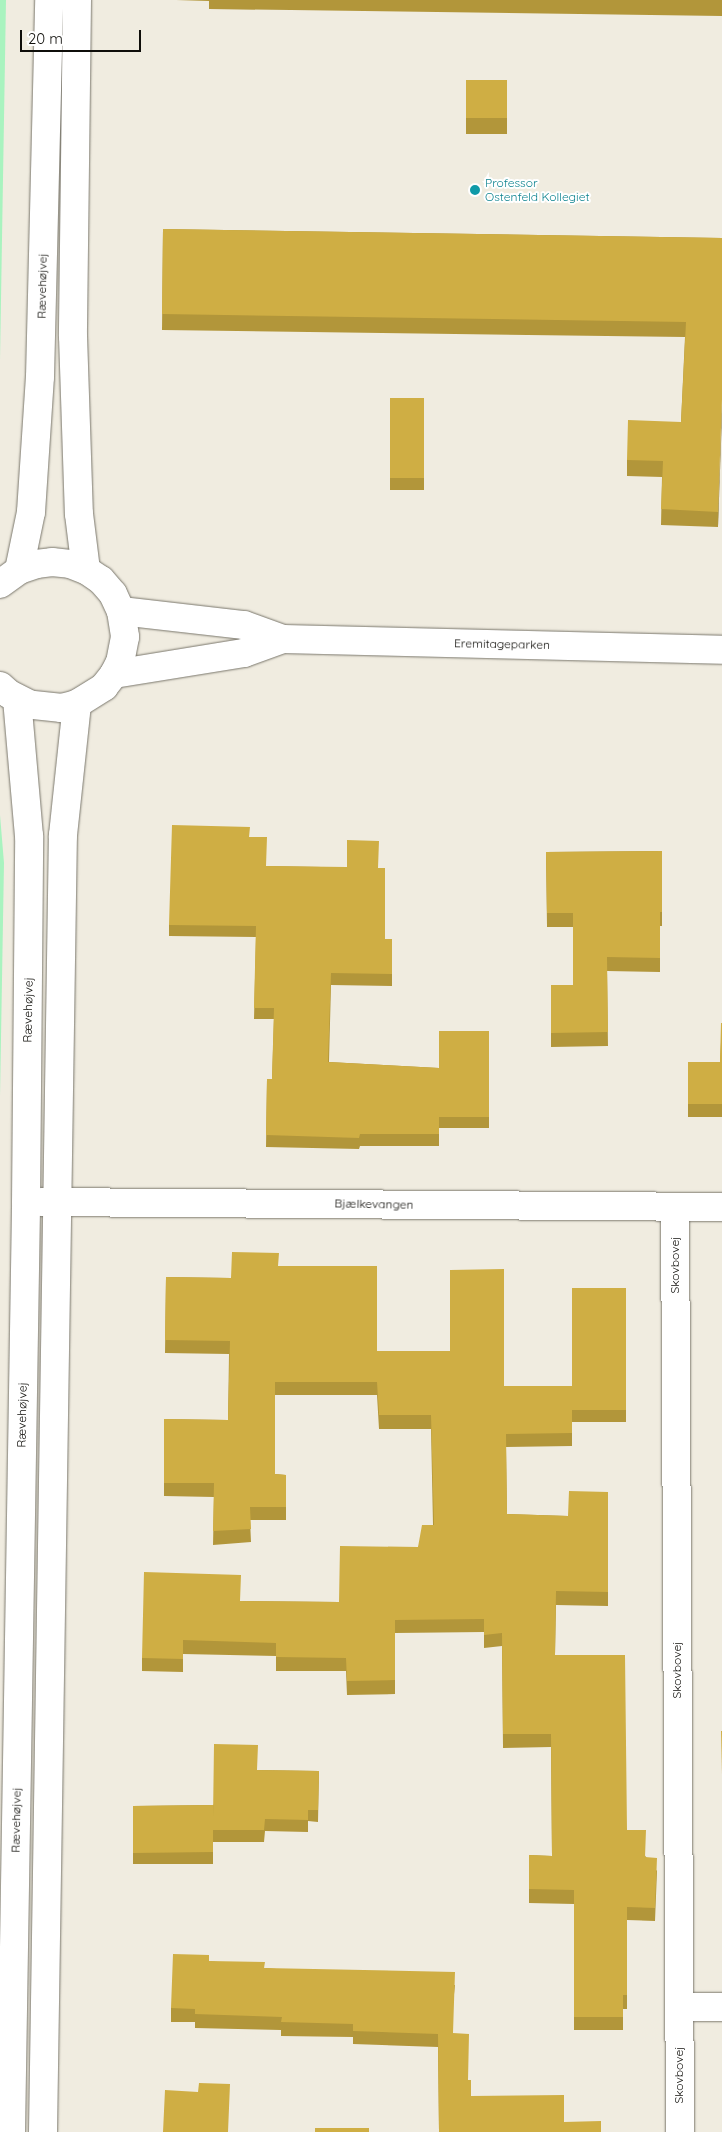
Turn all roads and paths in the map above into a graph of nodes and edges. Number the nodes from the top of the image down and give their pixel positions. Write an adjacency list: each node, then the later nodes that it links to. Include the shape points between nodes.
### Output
1 (49, 0): 4 (street, Rævehøjvej, via 40,377 31,512)
2 (77, 0): 3 (street, via 73,336 78,514)
3 (86, 570): 4 (street, via 52,562 36,564); 5 (street, via 113,594)
4 (9, 577)
5 (121, 611): 6 (street, Eremitageparken, via 244,625); 8 (street, via 124,643)
6 (283, 639): 7 (street, Eremitageparken); 8 (street, Eremitageparken, via 244,653)
7 (722, 650)
8 (114, 674): 10 (street, via 104,687)
9 (8, 693): 10 (street, via 31,705 46,708); 12 (street, Rævehøjvej, via 30,836)
10 (77, 704): 11 (street, via 63,836)
11 (59, 1201): 12 (street, Bjælkevangen); 13 (street, Bjælkevangen); 18 (street)
12 (26, 1203): 17 (street, Rævehøjvej)
13 (675, 1207): 14 (street, Bjælkevangen); 15 (street, Skovbovej)
14 (722, 1207)
15 (679, 2007): 16 (street); 19 (street, Skovbovej)
16 (722, 2007)
17 (11, 2132)
18 (43, 2132)
19 (680, 2132)

